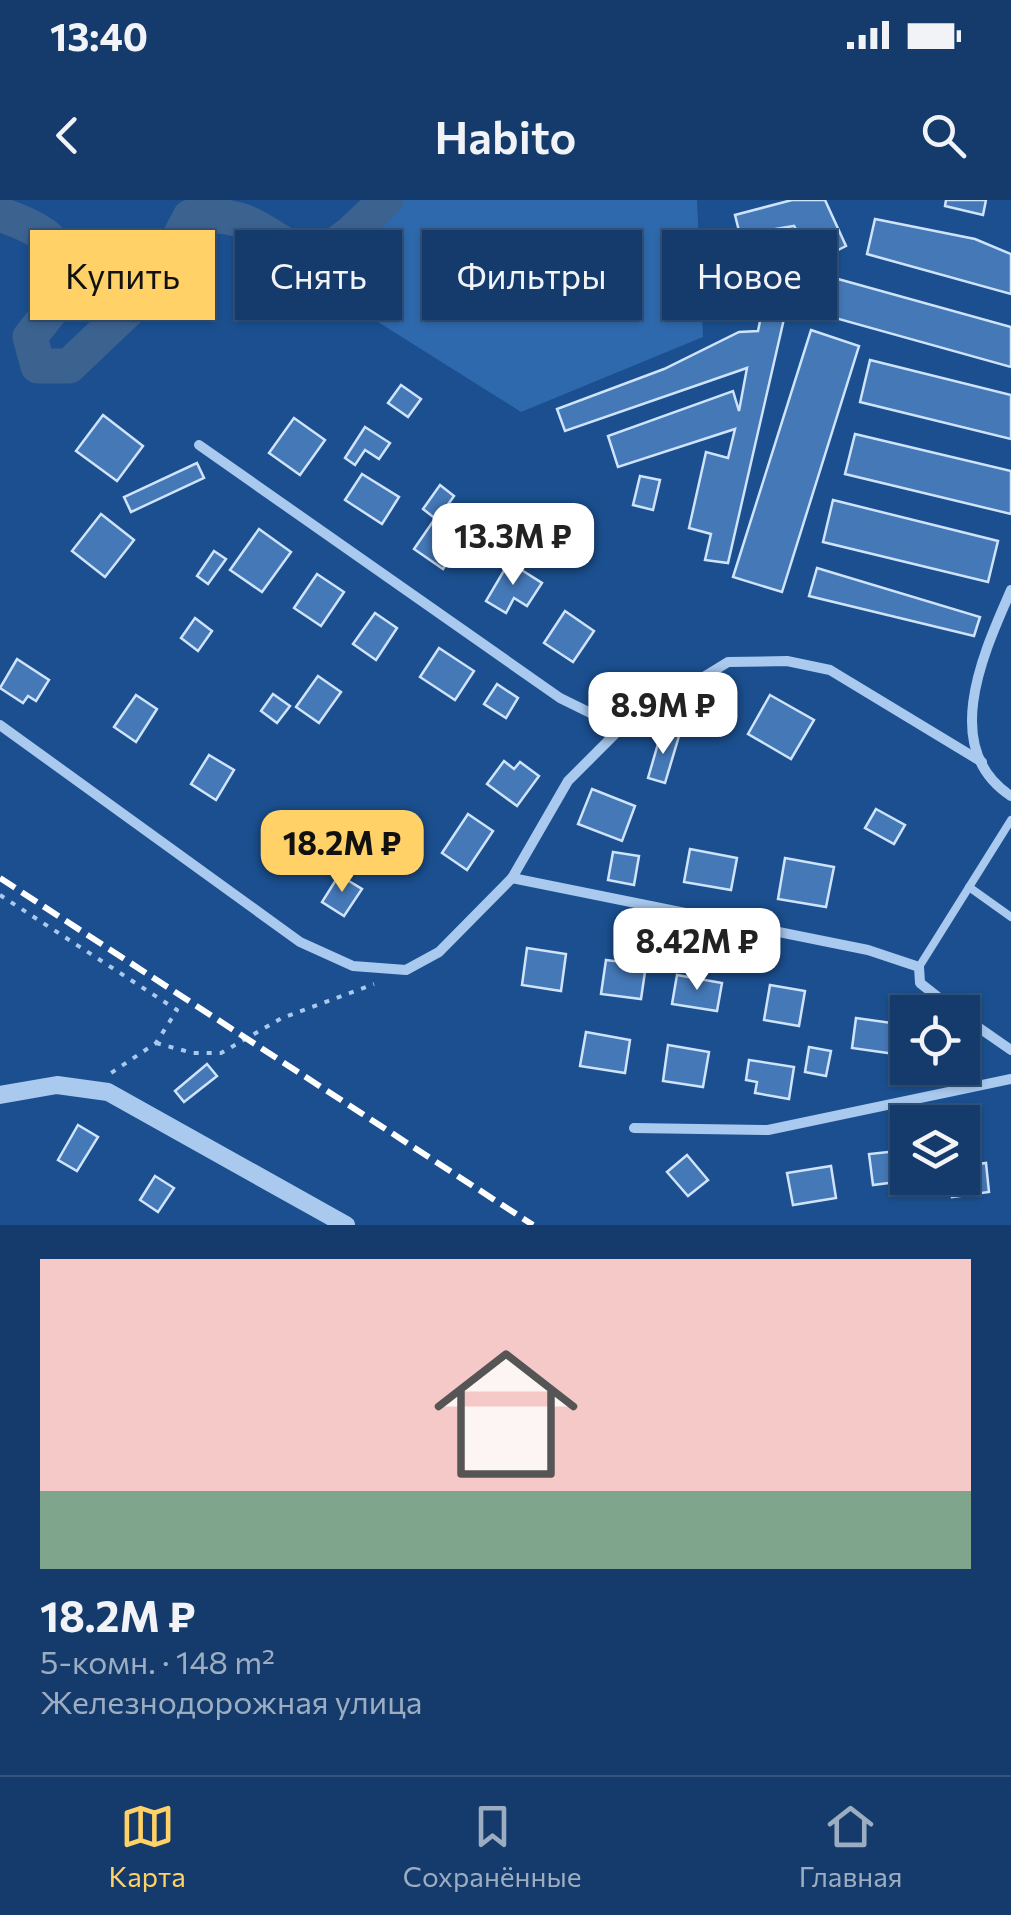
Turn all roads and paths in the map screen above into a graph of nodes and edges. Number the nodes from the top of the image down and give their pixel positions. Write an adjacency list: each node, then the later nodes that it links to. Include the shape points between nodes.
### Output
1 (199, 445): 4 (street, via 560,698)
2 (1011, 590): 5 (street, via 974,684 971,710)
3 (0, 725): 13 (street, via 300,942 353,966)
4 (622, 728): 5 (street, via 728,662 787,662 830,670); 8 (street, via 568,781)
5 (982, 762): 6 (street)
6 (1011, 796)
7 (1011, 820): 9 (lane)
8 (512, 878): 12 (street, via 868,950); 13 (street, via 463,932)
9 (968, 887): 11 (lane); 12 (lane)
10 (0, 895): 16 (path, via 177,1010)
11 (1011, 917)
12 (918, 966): 14 (street, via 920,983)
13 (406, 970): 16 (path, via 282,1018 221,1054)
14 (935, 995)
15 (980, 1028): 17 (street)
16 (156, 1043): 19 (path)
17 (1011, 1050)
18 (1011, 1079): 21 (street, via 768,1130)
19 (90, 1087): 20 (street); 22 (street)
20 (0, 1095)
21 (634, 1128)
22 (342, 1224)

